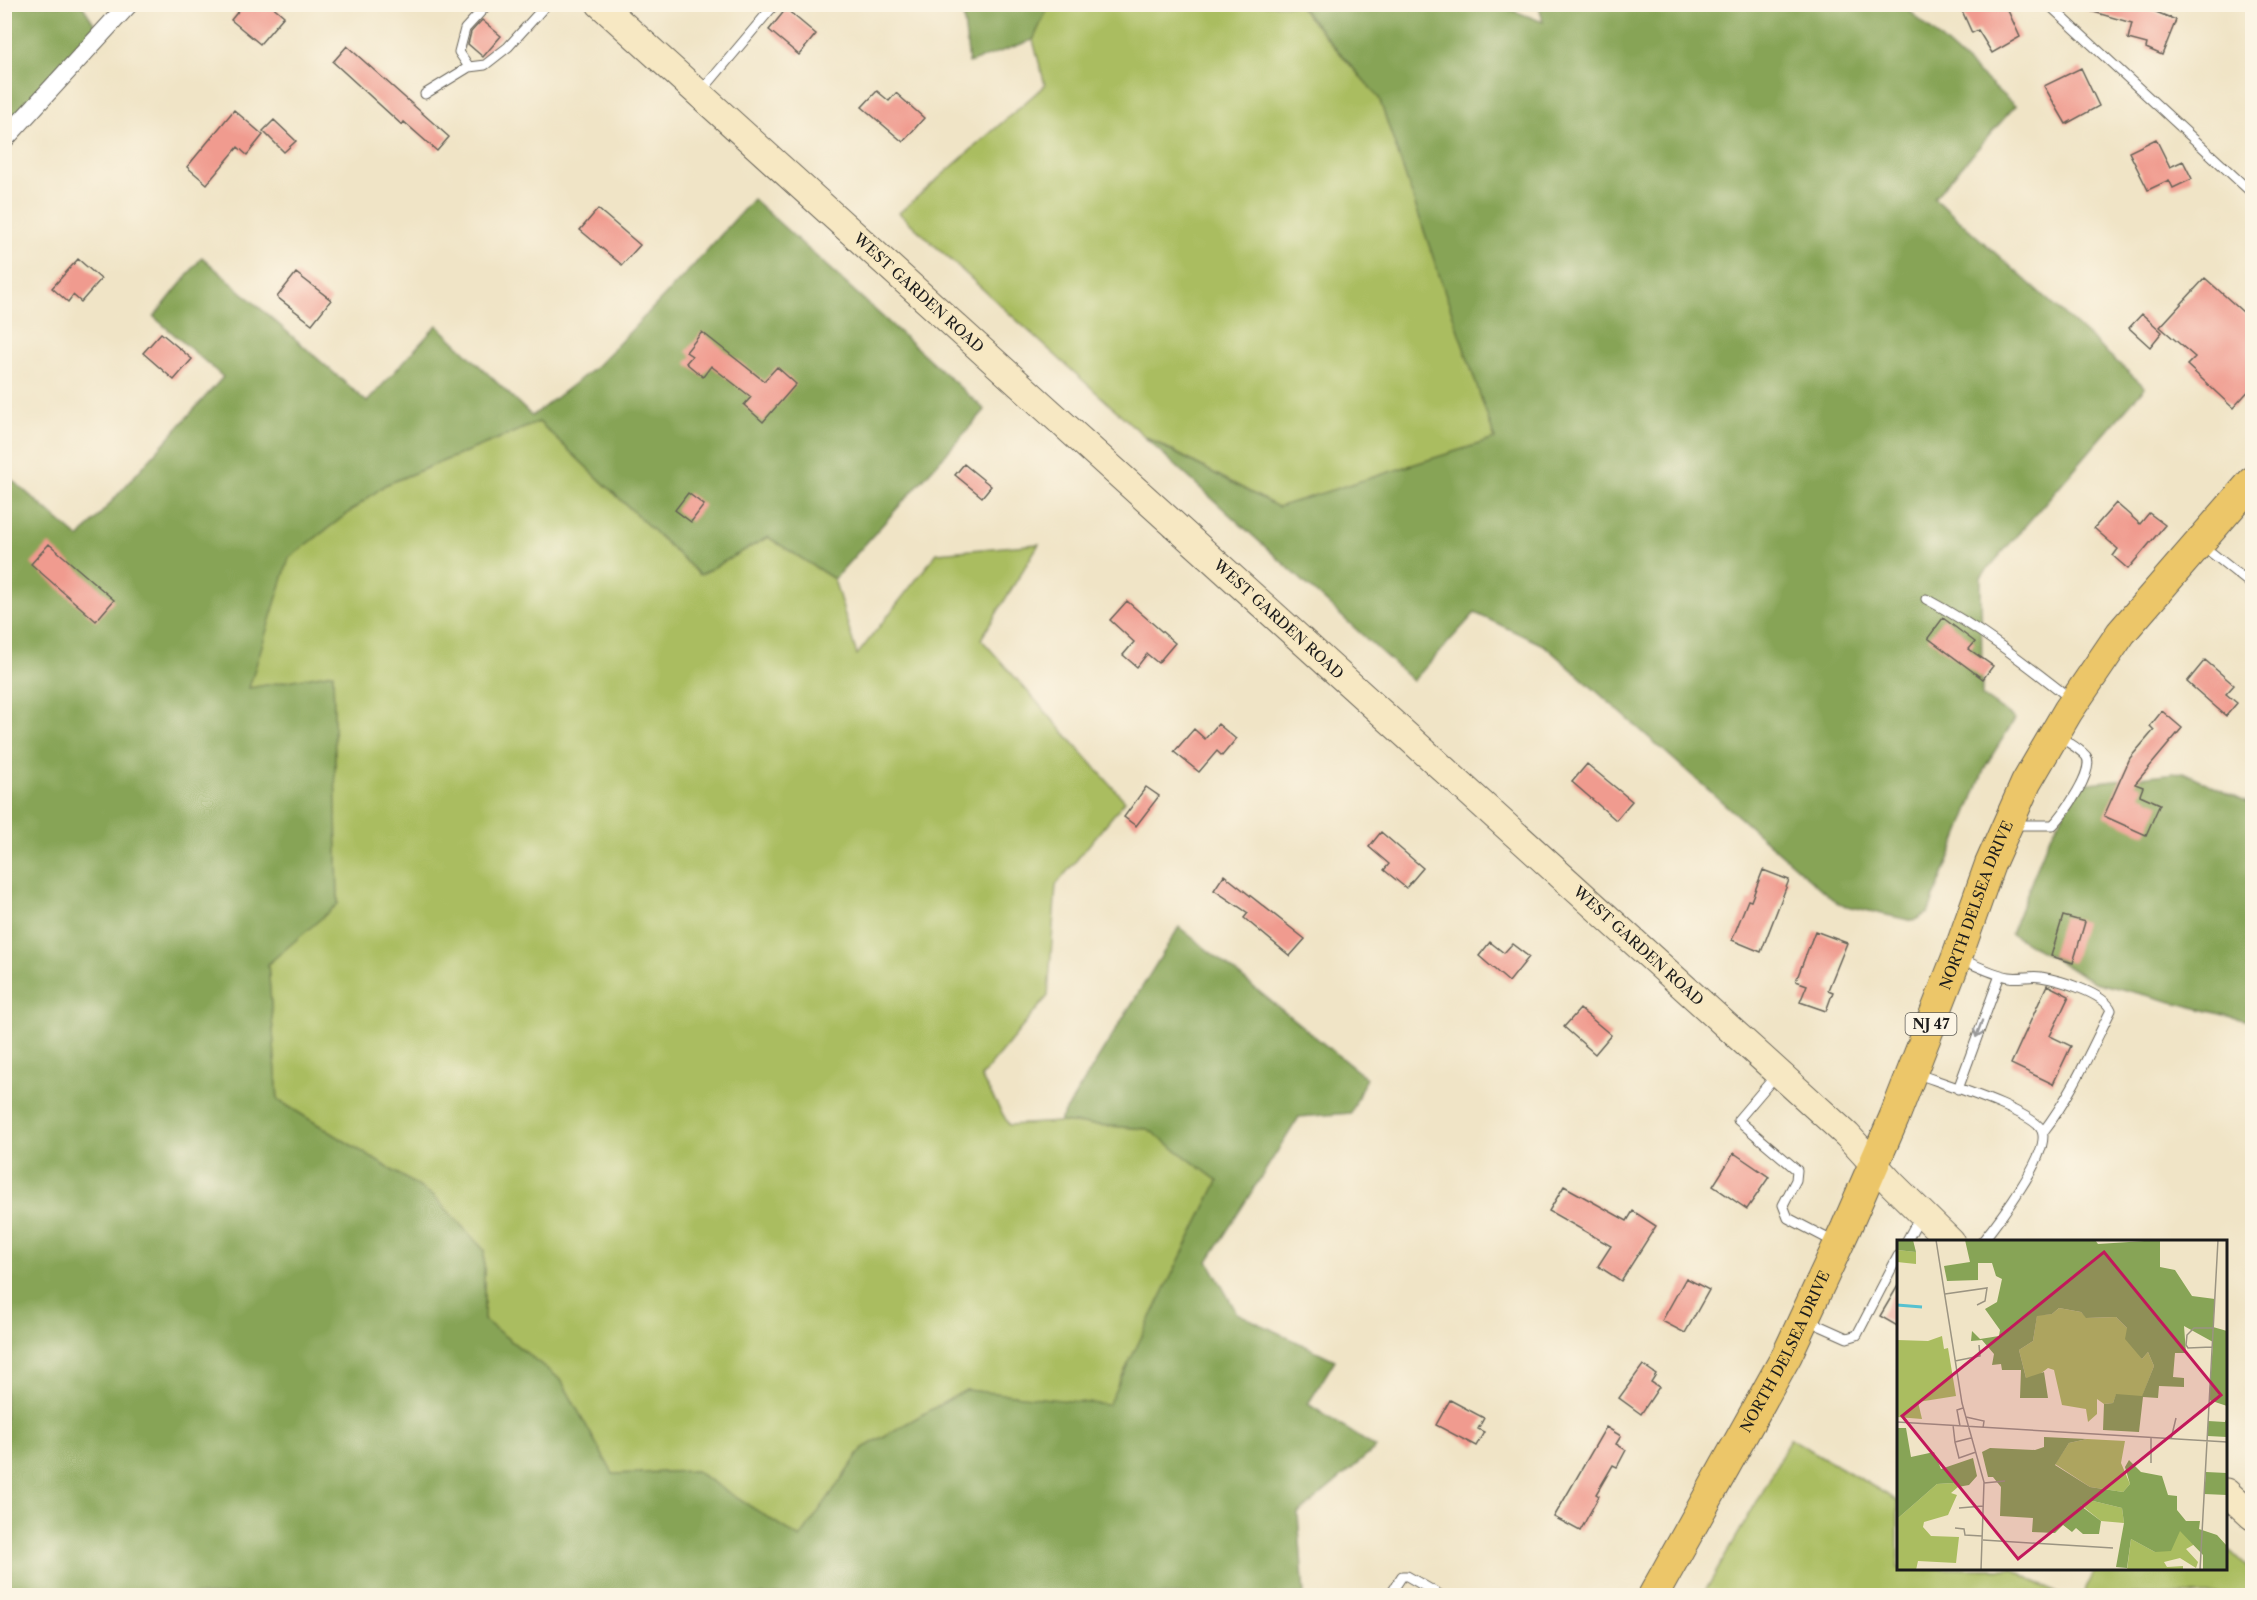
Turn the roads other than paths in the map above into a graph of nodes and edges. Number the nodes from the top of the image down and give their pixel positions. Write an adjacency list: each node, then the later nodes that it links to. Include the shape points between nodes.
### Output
1 (129, 4): 10 (street)
2 (488, 4): 7 (lane, via 465,28 459,52)
3 (547, 4): 7 (lane, via 493,59 485,65)
4 (600, 4): 9 (main road, WEST GARDEN ROAD)
5 (775, 4): 9 (lane)
6 (2048, 4): 11 (lane)
7 (469, 67): 8 (lane)
8 (425, 94)
9 (698, 95): 22 (main road, WEST GARDEN ROAD)
10 (4, 140)
11 (2253, 194)
12 (2253, 482): 13 (main road, NORTH DELSEA DRIVE / NJ 47)
13 (2199, 543): 14 (lane); 16 (main road, NORTH DELSEA DRIVE / NJ 47, via 2121,633)
14 (2253, 585)
15 (1926, 599): 16 (lane, via 2002,645)
16 (2074, 701): 17 (main road, NORTH DELSEA DRIVE / NJ 47)
17 (2055, 733): 18 (main road, NORTH DELSEA DRIVE / NJ 47); 18 (lane, via 2086,756 2088,772 2053,825)
18 (2007, 824): 19 (main road, NORTH DELSEA DRIVE / NJ 47)
19 (1957, 957): 20 (lane); 21 (main road, NORTH DELSEA DRIVE / NJ 47)
20 (2000, 975): 23 (lane, one-way to 23); 24 (lane, via 2042,977 2102,999 2111,1010 2069,1093)
21 (1912, 1072): 23 (lane); 25 (main road, NORTH DELSEA DRIVE / NJ 47)
22 (1778, 1073): 25 (main road, WEST GARDEN ROAD); 30 (lane, via 1738,1120 1797,1170 1796,1180 1782,1205 1788,1218)
23 (1958, 1089): 24 (lane, via 2019,1112 2037,1122)
24 (2043, 1132): 29 (lane, via 2037,1161)
25 (1874, 1164): 26 (main road, WEST GARDEN ROAD); 30 (main road, NORTH DELSEA DRIVE / NJ 47)
26 (1922, 1213): 27 (lane); 28 (main road, WEST GARDEN ROAD)
27 (1907, 1240)
28 (1949, 1240)
29 (1984, 1240)
30 (1838, 1244): 32 (main road, NORTH DELSEA DRIVE / NJ 47)
31 (1897, 1260): 32 (lane, via 1857,1335 1847,1338)
32 (1804, 1318): 37 (main road, NORTH DELSEA DRIVE / NJ 47)
33 (2227, 1493): 34 (main road)
34 (2253, 1516)
35 (1389, 1596): 36 (lane, via 1402,1576 1407,1576)
36 (1442, 1596)
37 (1653, 1596)

